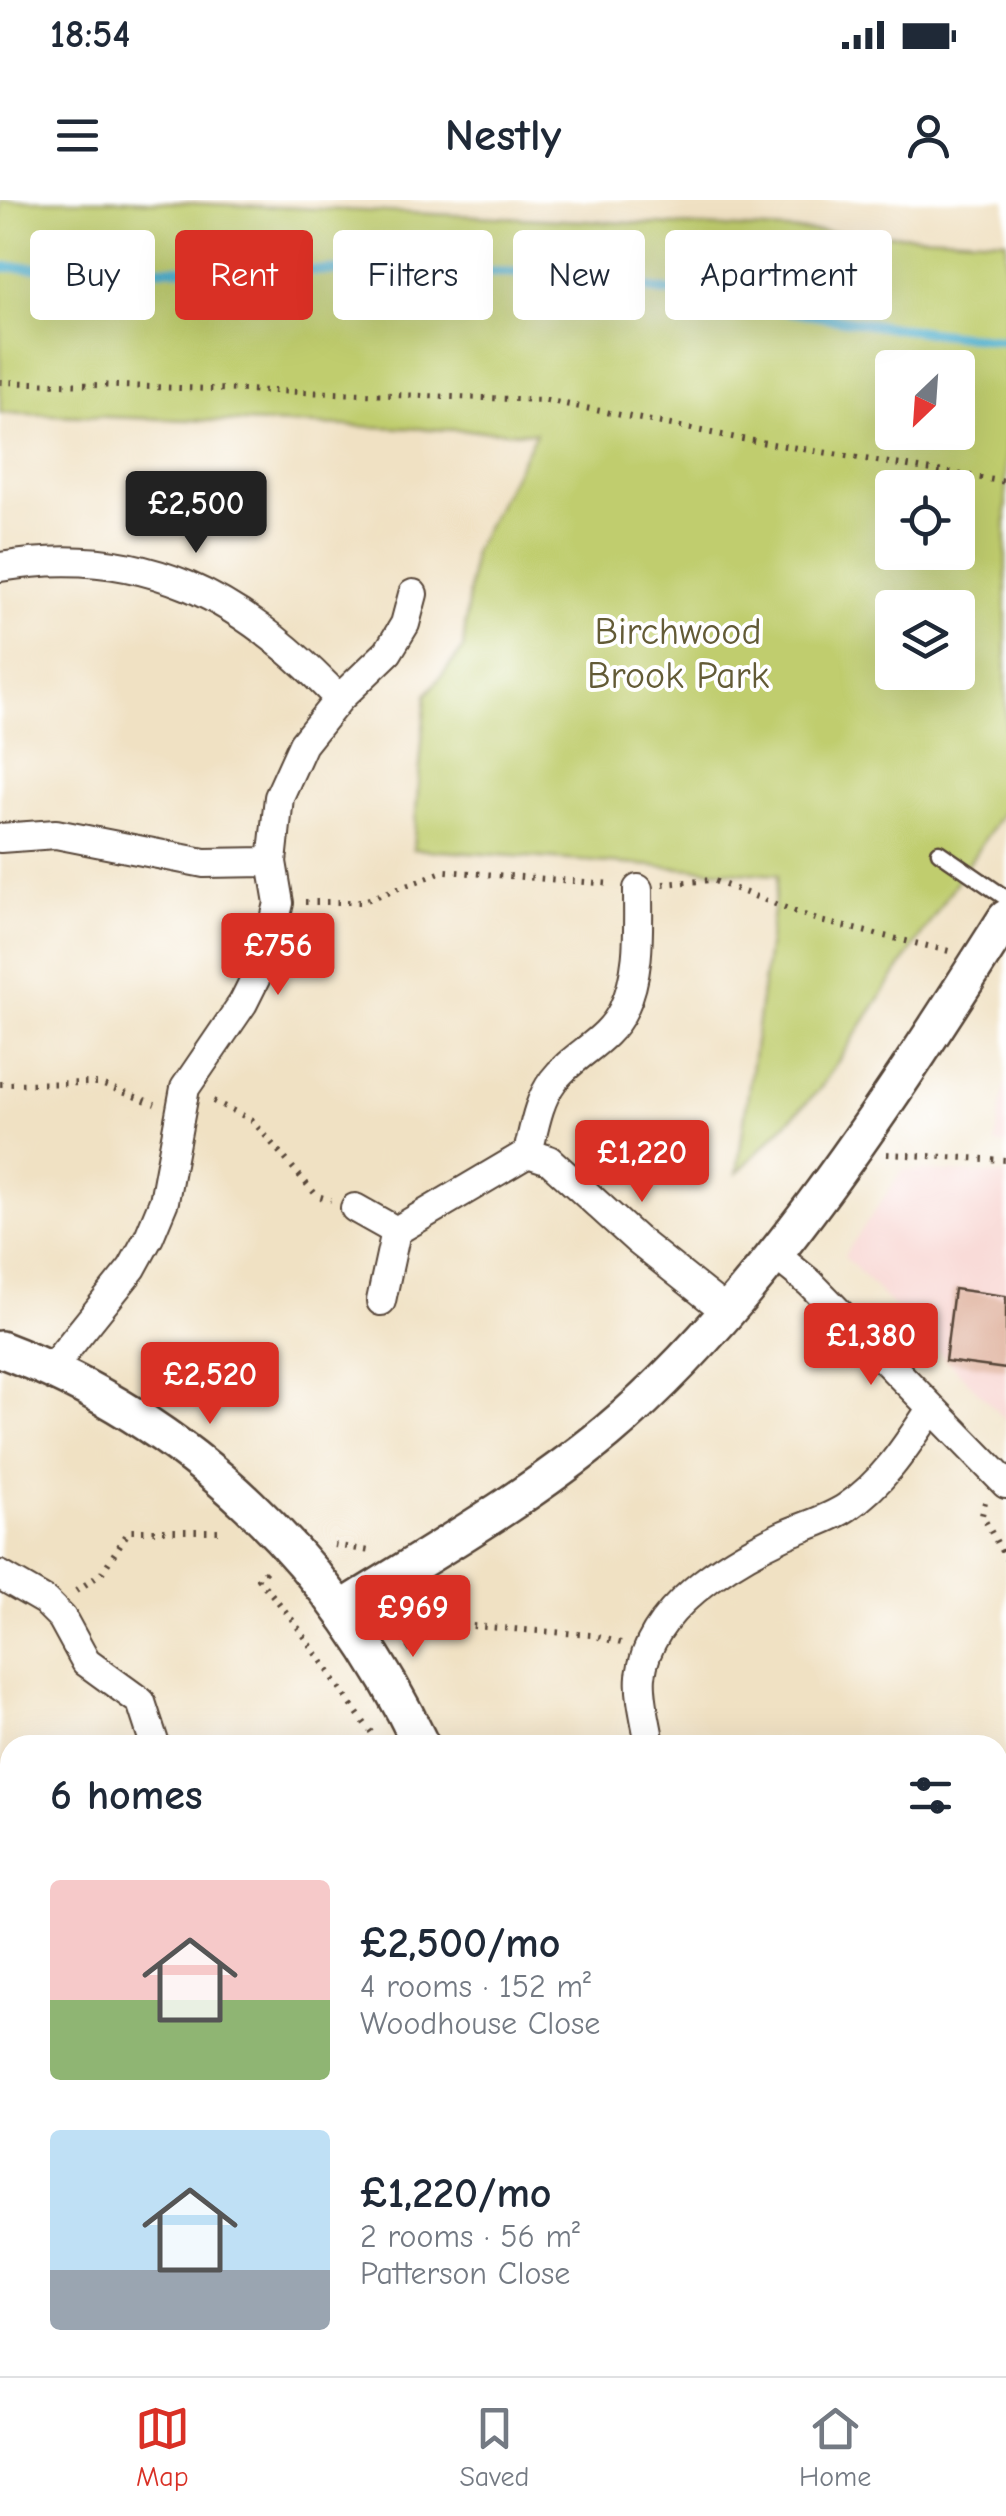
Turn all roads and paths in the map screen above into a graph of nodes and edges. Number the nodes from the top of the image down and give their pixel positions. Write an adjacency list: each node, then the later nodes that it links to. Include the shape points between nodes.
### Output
1 (0, 382): 2 (path, via 545,400)
2 (1006, 482)
3 (0, 566): 5 (street, via 91,563 180,580 289,645)
4 (412, 594): 5 (street, via 405,624 388,652)
5 (340, 698): 8 (street, via 303,744 280,798)
6 (0, 838): 8 (street, via 56,834 204,863)
7 (938, 852): 10 (lane)
8 (272, 862): 24 (street, via 279,902 266,957 185,1088 164,1201 149,1238)
9 (638, 889): 16 (street, via 638,948 623,1009 612,1028 550,1086)
10 (1006, 898)
11 (1006, 918): 15 (street)
12 (0, 1084): 14 (path, via 98,1083)
13 (203, 1096): 18 (path, via 252,1120 318,1196)
14 (158, 1106)
15 (848, 1151): 17 (path); 20 (street)
16 (528, 1153): 19 (street); 22 (street, via 549,1160)
17 (1006, 1160)
18 (355, 1208): 19 (street)
19 (396, 1231): 21 (street)
20 (773, 1252): 22 (street); 25 (street)
21 (381, 1301)
22 (726, 1311): 34 (street, via 607,1432)
23 (0, 1350): 24 (street)
24 (52, 1369): 34 (street, via 202,1461 293,1548)
25 (931, 1409): 26 (street); 36 (street, via 896,1462 846,1508 719,1572 679,1606)
26 (1000, 1478): 30 (path, via 982,1515)
27 (221, 1531): 33 (path, via 129,1531 101,1574)
28 (322, 1539): 29 (path)
29 (376, 1551)
30 (1006, 1560)
31 (0, 1575): 33 (street)
32 (258, 1578): 38 (path, via 310,1638 330,1678)
33 (52, 1608): 37 (street, via 86,1662 141,1702)
34 (342, 1609): 39 (street)
35 (400, 1641): 36 (path, via 407,1649 447,1624 591,1634)
36 (651, 1651): 40 (street, via 641,1676)
37 (153, 1735)
38 (373, 1735)
39 (416, 1735)
40 (649, 1735)

